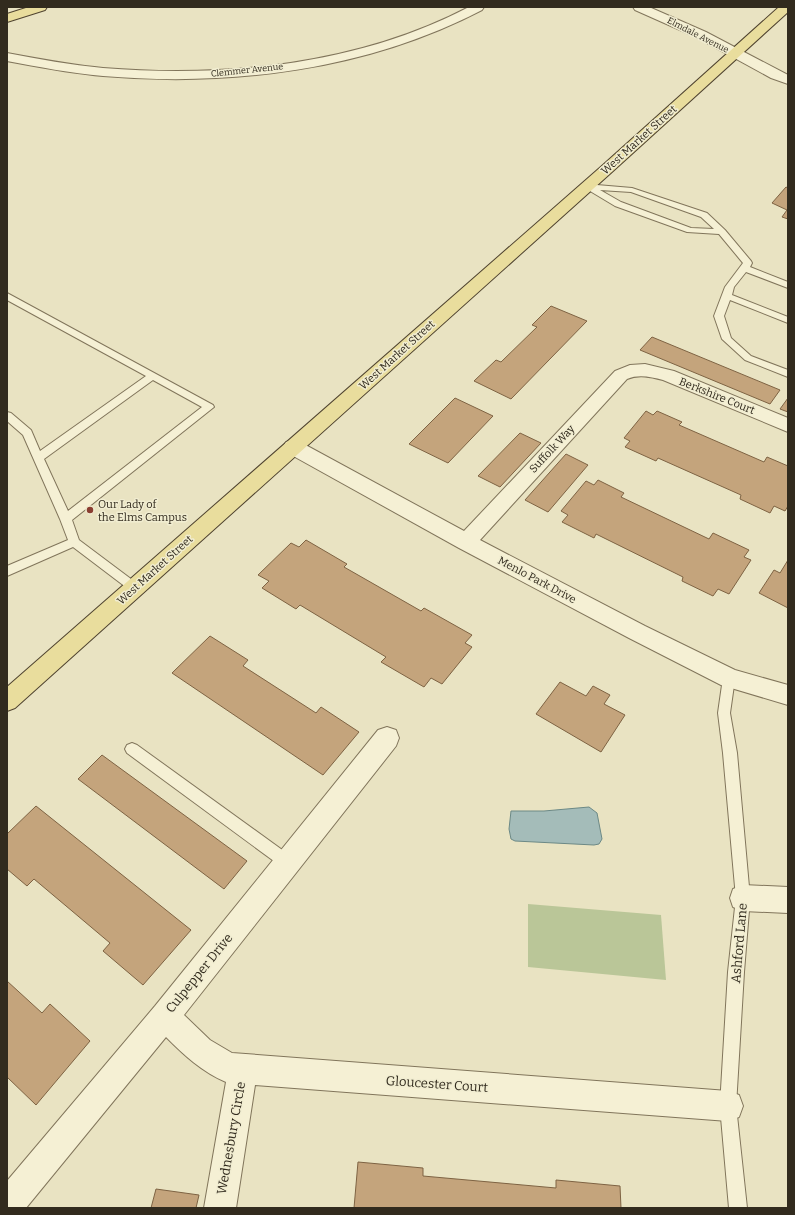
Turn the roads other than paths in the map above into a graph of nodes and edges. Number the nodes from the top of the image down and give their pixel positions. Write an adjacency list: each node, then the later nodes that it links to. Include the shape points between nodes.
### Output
1 (41, 7): 5 (main road)
2 (478, 7): 7 (street, Clemmer Avenue, via 428,31 392,44 313,62 238,72 123,74)
3 (639, 7): 6 (street, Elmdale Avenue)
4 (786, 7): 6 (main road, West Market Street)
5 (7, 18)
6 (735, 53): 8 (street, Elmdale Avenue); 9 (main road, West Market Street)
7 (7, 57)
8 (788, 80)
9 (588, 186): 10 (lane, via 618,204 690,230); 10 (lane, via 632,190 704,215); 21 (main road, West Market Street)
10 (722, 232): 11 (lane, via 748,264)
11 (744, 268): 12 (lane); 14 (lane, via 730,287)
12 (788, 284)
13 (7, 296): 18 (lane)
14 (727, 296): 15 (lane); 17 (lane, via 719,316 727,339 748,358)
15 (788, 320)
16 (645, 370): 20 (street, Berkshire Court, via 668,375); 25 (street, Suffolk Way, via 621,374)
17 (788, 374)
18 (153, 376): 22 (lane); 23 (lane, via 209,407)
19 (7, 415): 22 (lane, via 26,433)
20 (788, 425)
21 (293, 448): 25 (street, Menlo Park Drive); 27 (main road, West Market Street)
22 (38, 458): 23 (lane)
23 (66, 519): 24 (lane)
24 (74, 542): 26 (lane); 27 (lane)
25 (466, 542): 28 (street, Menlo Park Drive)
26 (7, 571)
27 (135, 588): 30 (main road, West Market Street)
28 (728, 678): 29 (street, Menlo Park Drive); 34 (lane, Ashford Lane, via 724,713)
29 (788, 695)
30 (7, 702)
31 (387, 738): 33 (street, Culpepper Drive)
32 (132, 749): 33 (lane)
33 (288, 862): 36 (street, Culpepper Drive)
34 (743, 898): 35 (street); 38 (lane, Ashford Lane)
35 (788, 900)
36 (165, 1016): 37 (street, Gloucester Court, via 200,1050 228,1068); 39 (street, Culpepper Drive)
37 (243, 1069): 38 (street, Gloucester Court); 40 (street, Wednesbury Circle)
38 (728, 1106): 41 (lane, Ashford Lane)
39 (7, 1206)
40 (220, 1208)
41 (738, 1208)

